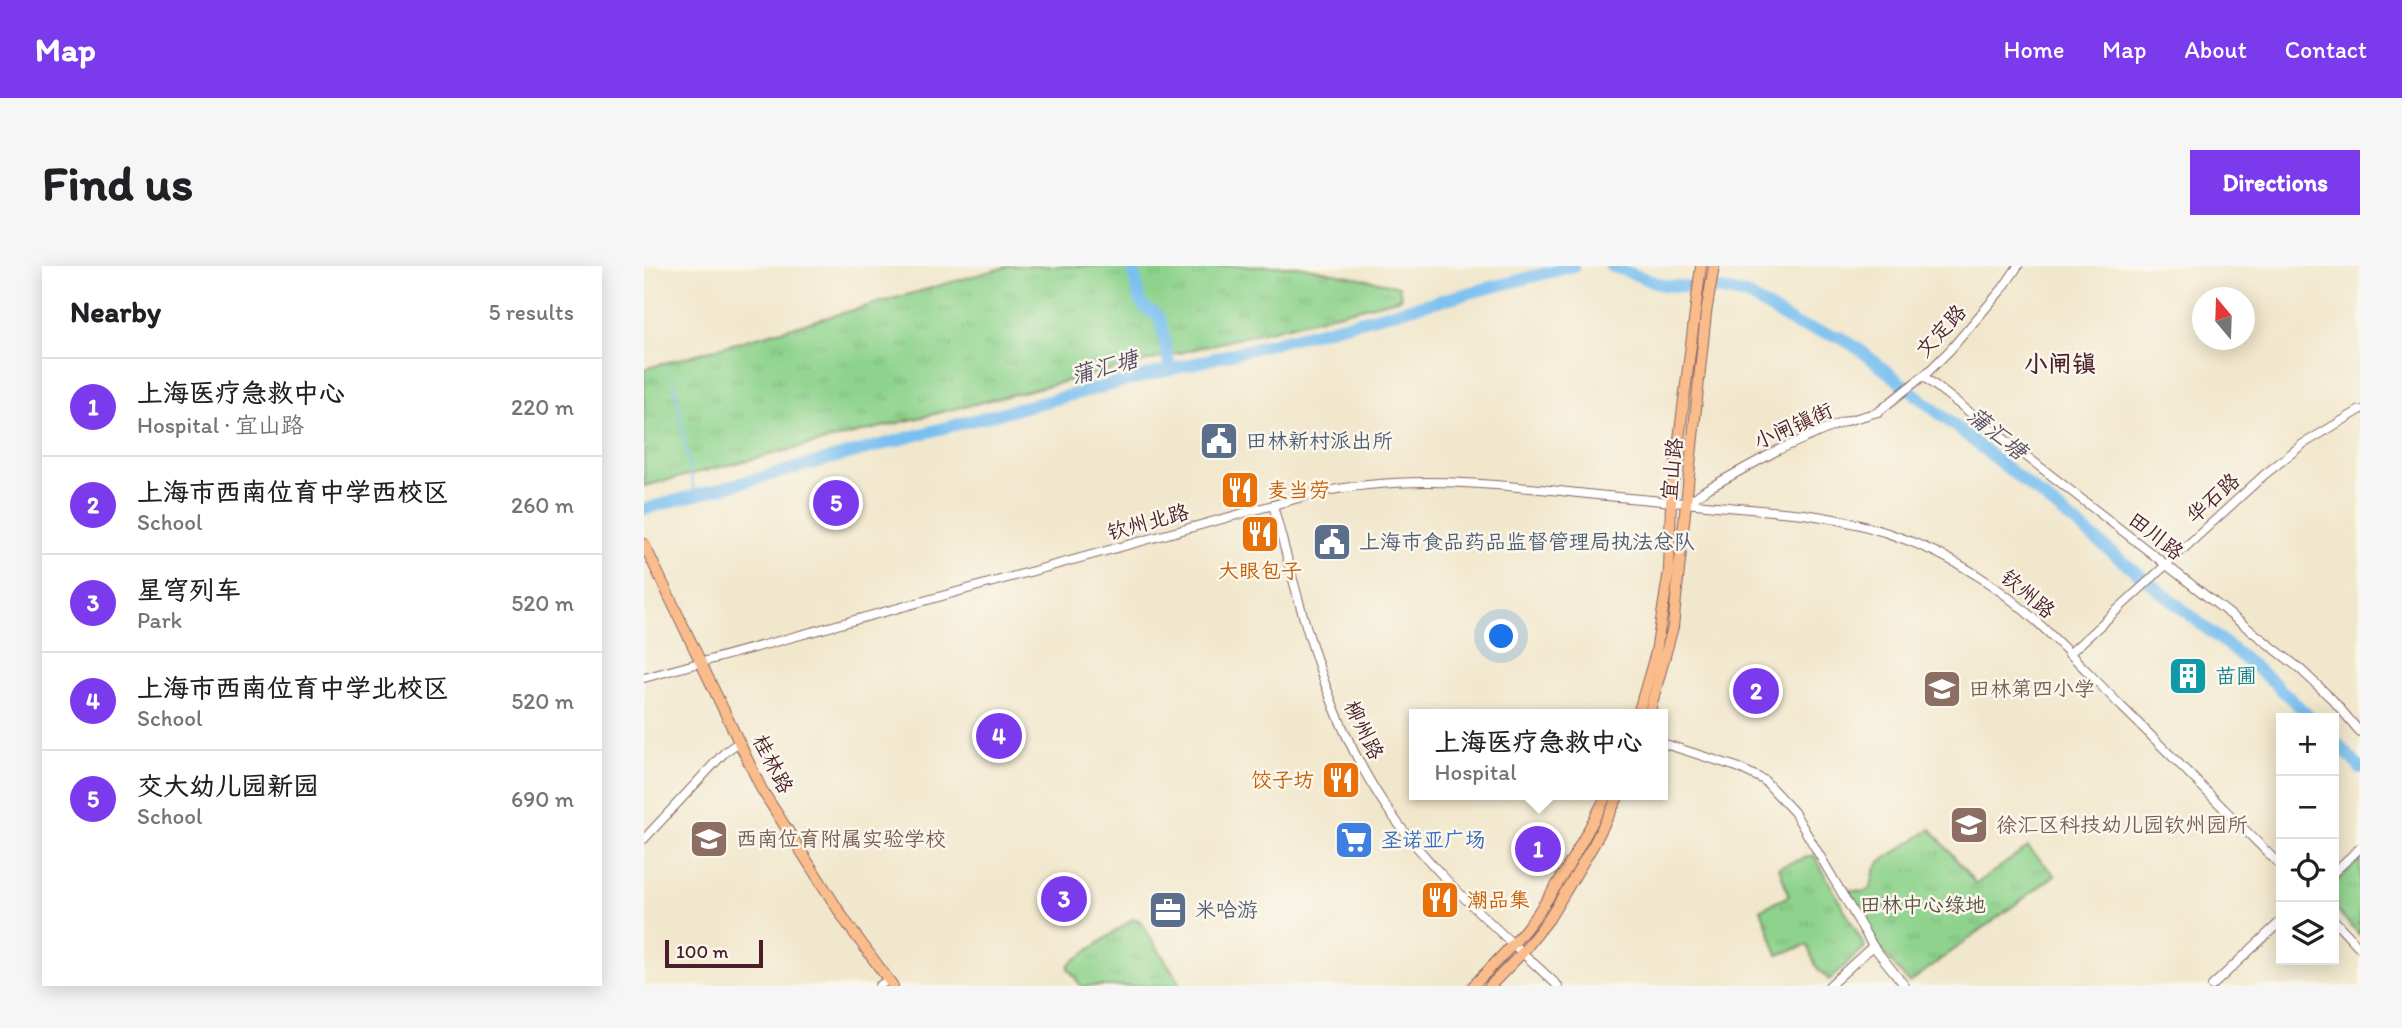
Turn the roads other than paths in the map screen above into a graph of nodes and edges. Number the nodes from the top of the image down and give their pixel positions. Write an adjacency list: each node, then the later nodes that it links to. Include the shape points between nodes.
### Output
1 (2018, 266): 4 (street, 文定路)
2 (1700, 267): 7 (main road, 宜山路)
3 (1713, 268): 8 (main road, 宜山路)
4 (1923, 376): 5 (street, 文定路); 11 (street, 田川路)
5 (1913, 384): 8 (street, 小闸镇街, via 1878,412 1832,426 1747,466)
6 (2360, 410): 11 (street, 华石路, via 2285,458)
7 (1671, 502): 8 (street, 钦州路); 9 (street, 钦州北路, via 1416,481 1351,486); 15 (main road, 宜山路, via 1662,619)
8 (1688, 503): 12 (street, 钦州路, via 1830,517 1911,541 1983,579); 16 (main road, 宜山路, via 1674,627)
9 (1273, 505): 13 (street, 钦州北路); 28 (street, 柳州路, via 1321,676 1359,762 1414,843)
10 (644, 544): 13 (main road, 桂林路)
11 (2165, 566): 12 (street, 华石路); 17 (street, 田川路, via 2316,683)
12 (2069, 654): 24 (street, 钦州路)
13 (701, 663): 14 (street, 钦州北路); 18 (main road, 桂林路)
14 (644, 678)
15 (1639, 709)
16 (1650, 709)
17 (2360, 732)
18 (740, 742): 22 (street, via 725,752); 32 (main road, 桂林路, via 762,790 846,922)
19 (1668, 745): 29 (street, via 1764,780 1794,813)
20 (1604, 800): 28 (main road, via 1559,882)
21 (1616, 800): 31 (main road, via 1549,919)
22 (644, 838)
23 (2360, 848): 25 (street)
24 (2276, 861)
25 (2339, 867)
26 (2339, 925): 30 (street)
27 (2276, 926): 39 (street)
28 (1513, 944): 31 (street, 柳州路); 34 (main road)
29 (1873, 946): 37 (street); 38 (street)
30 (2360, 948)
31 (1522, 952): 35 (main road); 36 (street, 柳州路)
32 (891, 983): 33 (street)
33 (879, 986)
34 (1473, 986)
35 (1490, 986)
36 (1558, 986)
37 (1829, 986)
38 (1905, 986)
39 (2212, 986)

